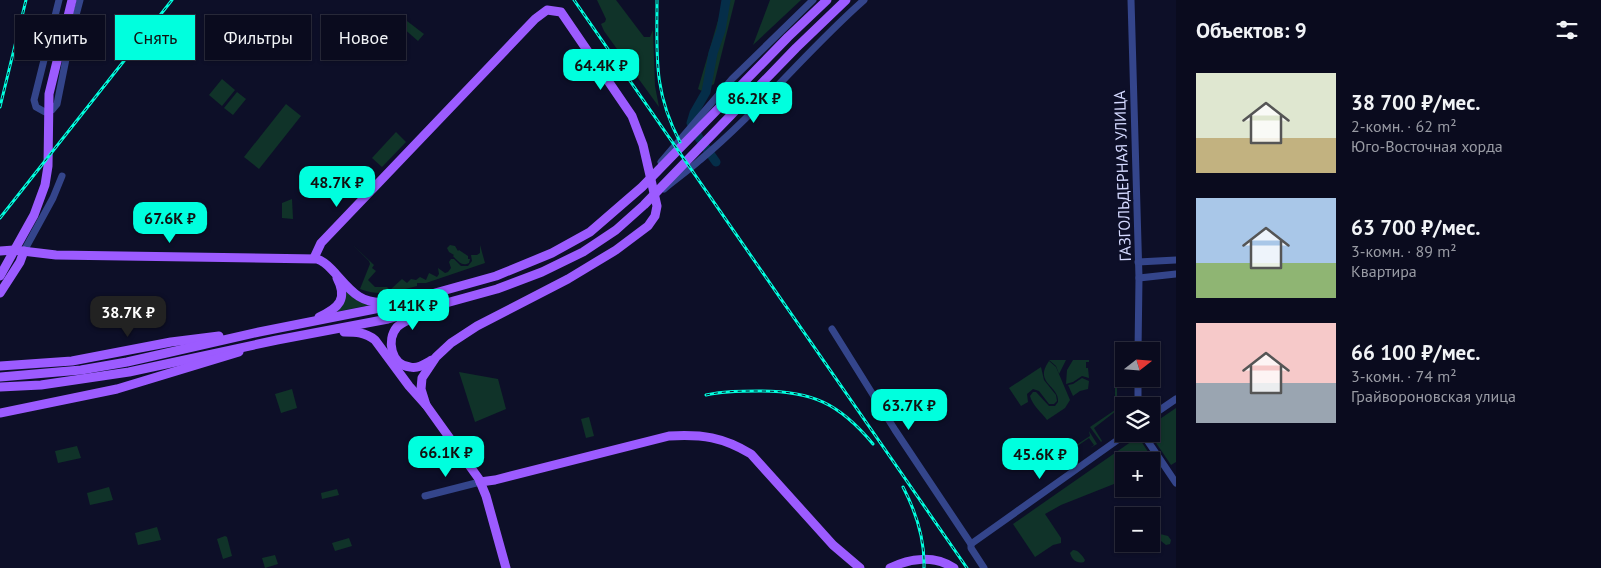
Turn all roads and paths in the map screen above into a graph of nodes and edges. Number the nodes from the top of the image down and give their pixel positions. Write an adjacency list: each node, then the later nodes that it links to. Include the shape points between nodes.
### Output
1 (59, 0): 3 (street, via 34,98 36,107 44,112 57,104)
2 (72, 0): 19 (main road, via 48,102 46,185 34,215)
3 (80, 0)
4 (813, 0): 10 (street, via 732,79)
5 (827, 0): 10 (main road)
6 (846, 0): 11 (main road)
7 (864, 0): 11 (street, via 708,153)
8 (1131, 0): 16 (street, ГАЗГОЛЬДЕРНАЯ УЛИЦА)
9 (62, 176): 13 (street)
10 (634, 195): 22 (main road, via 590,232 552,253 496,276)
11 (644, 205): 23 (main road, via 616,230 576,256 521,281)
12 (0, 251): 13 (main road)
13 (24, 251): 14 (main road, via 56,255); 21 (main road)
14 (314, 258): 17 (main road, via 324,261); 30 (main road, via 321,243 540,14 547,10 561,12 632,116 643,145 657,206 655,216 648,226 616,250 568,279 476,326)
15 (1176, 260): 16 (street)
16 (1138, 262): 20 (street, ГАЗГОЛЬДЕРНАЯ УЛИЦА)
17 (334, 273): 22 (main road, via 360,298 370,303); 24 (main road, via 342,291 338,306)
18 (1176, 274): 20 (street)
19 (0, 276)
20 (1139, 278): 29 (street, ГАЗГОЛЬДЕРНАЯ УЛИЦА)
21 (0, 293)
22 (424, 297): 24 (main road)
23 (461, 300): 27 (main road); 30 (main road, via 410,319 396,328 392,335 393,354 406,366 417,367)
24 (306, 323): 26 (main road)
25 (832, 329): 43 (street)
26 (259, 332): 31 (main road, via 171,342 72,361); 32 (main road, via 81,370)
27 (308, 335): 28 (main road); 35 (main road, via 354,332 368,335)
28 (277, 340): 33 (main road, via 83,380); 37 (main road, via 116,389)
29 (1138, 342)
30 (436, 357): 35 (main road, via 422,378 421,389)
31 (0, 366)
32 (0, 376)
33 (0, 387)
34 (1176, 398): 36 (street)
35 (426, 405): 40 (main road)
36 (1160, 410)
37 (0, 413)
38 (1115, 442): 43 (street)
39 (1148, 442): 41 (street)
40 (480, 482): 42 (street); 44 (main road, via 669,436 708,436 736,445 751,454); 45 (main road)
41 (1176, 483)
42 (425, 496)
43 (971, 544): 50 (street)
44 (837, 549): 46 (main road); 47 (main road)
45 (506, 568)
46 (852, 568)
47 (860, 568)
48 (890, 568): 49 (main road, via 902,562 919,560 944,562)
49 (954, 568)
50 (984, 568)

